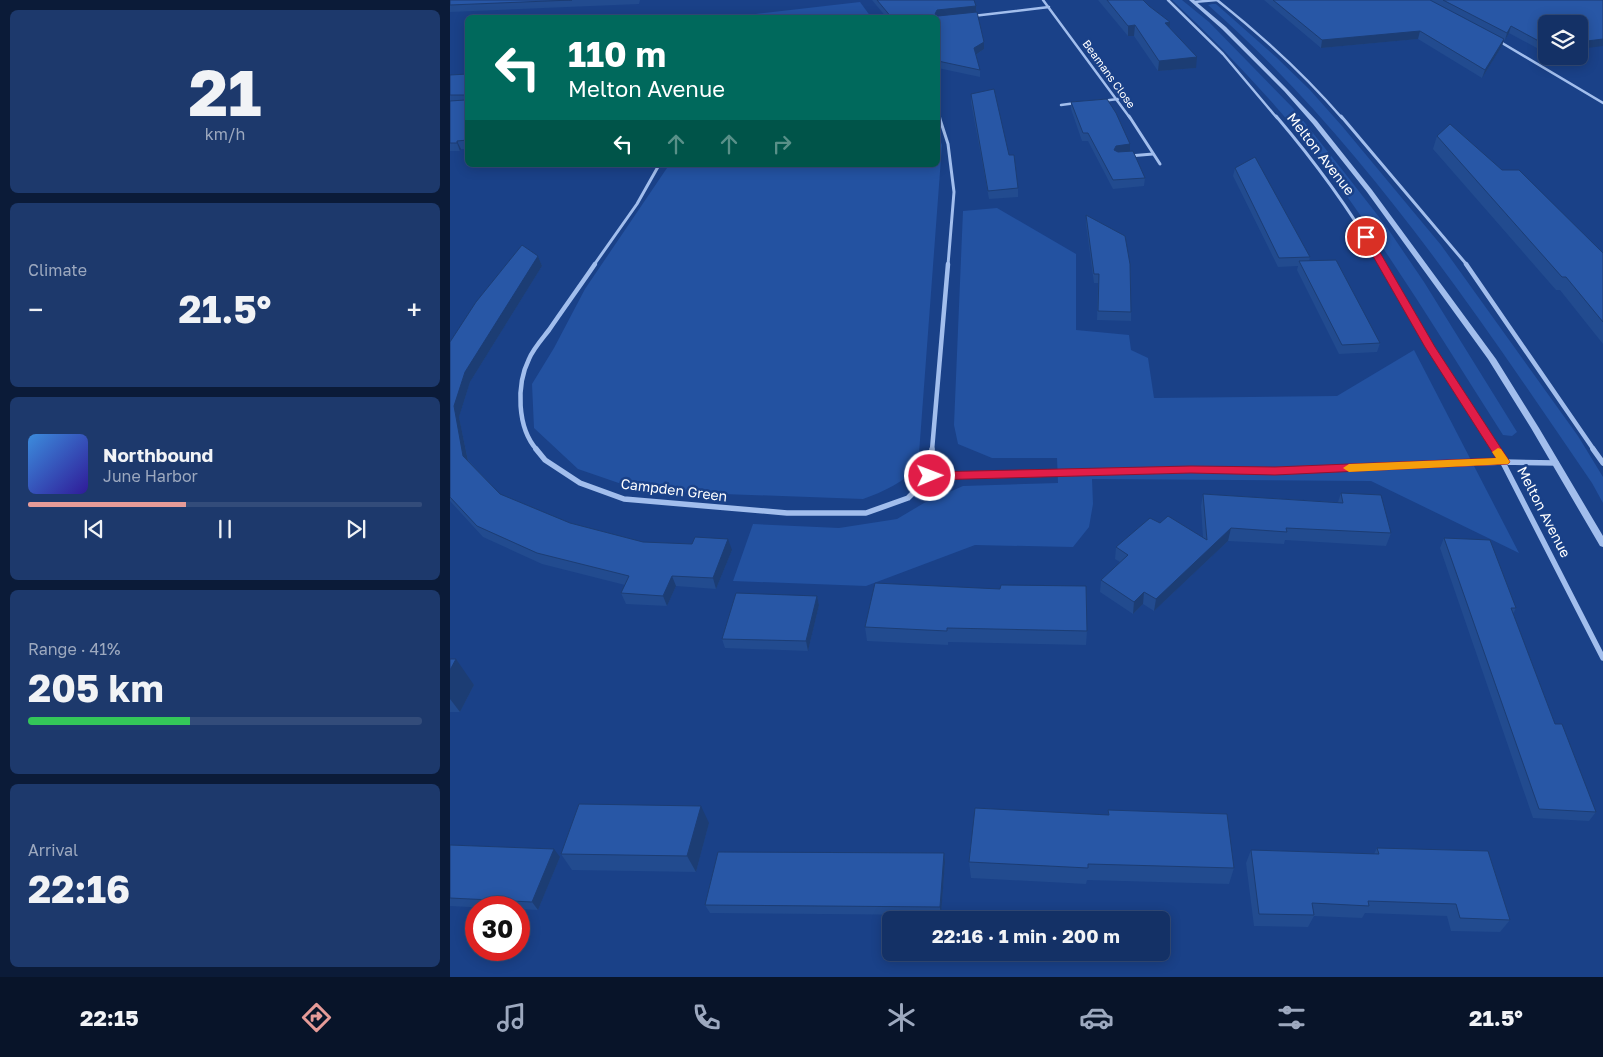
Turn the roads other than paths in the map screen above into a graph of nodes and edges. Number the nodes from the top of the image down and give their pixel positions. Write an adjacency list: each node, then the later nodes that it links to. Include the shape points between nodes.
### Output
1 (1043, 0): 5 (street, Beamans Close)
2 (1168, 0): 18 (street, Melton Avenue, via 1223,54 1309,155 1357,221 1430,347)
3 (1217, 0): 4 (street); 20 (street, via 1323,96 1460,254)
4 (1193, 1): 19 (street, Melton Avenue, via 1237,40 1282,87 1369,187 1492,359)
5 (1049, 7): 6 (street); 8 (street, Beamans Close)
6 (965, 17)
7 (1496, 39): 11 (street)
8 (1118, 99): 9 (street); 14 (street, Beamans Close)
9 (1099, 101)
10 (1080, 103): 12 (street)
11 (1603, 103)
12 (1060, 105)
13 (940, 118): 21 (street, via 948,144 954,192)
14 (1153, 154): 15 (street); 16 (street, Beamans Close)
15 (1126, 156)
16 (1160, 164)
17 (657, 167): 21 (street, Campden Green, via 637,204 529,358 522,380 522,413 532,445 545,460 580,483 624,499 786,513 866,513 908,498)
18 (1504, 462): 19 (street); 21 (street, via 1275,471); 23 (street, Melton Avenue)
19 (1556, 463): 22 (street, Melton Avenue)
20 (1603, 463)
21 (930, 476)
22 (1603, 544)
23 (1603, 658)

